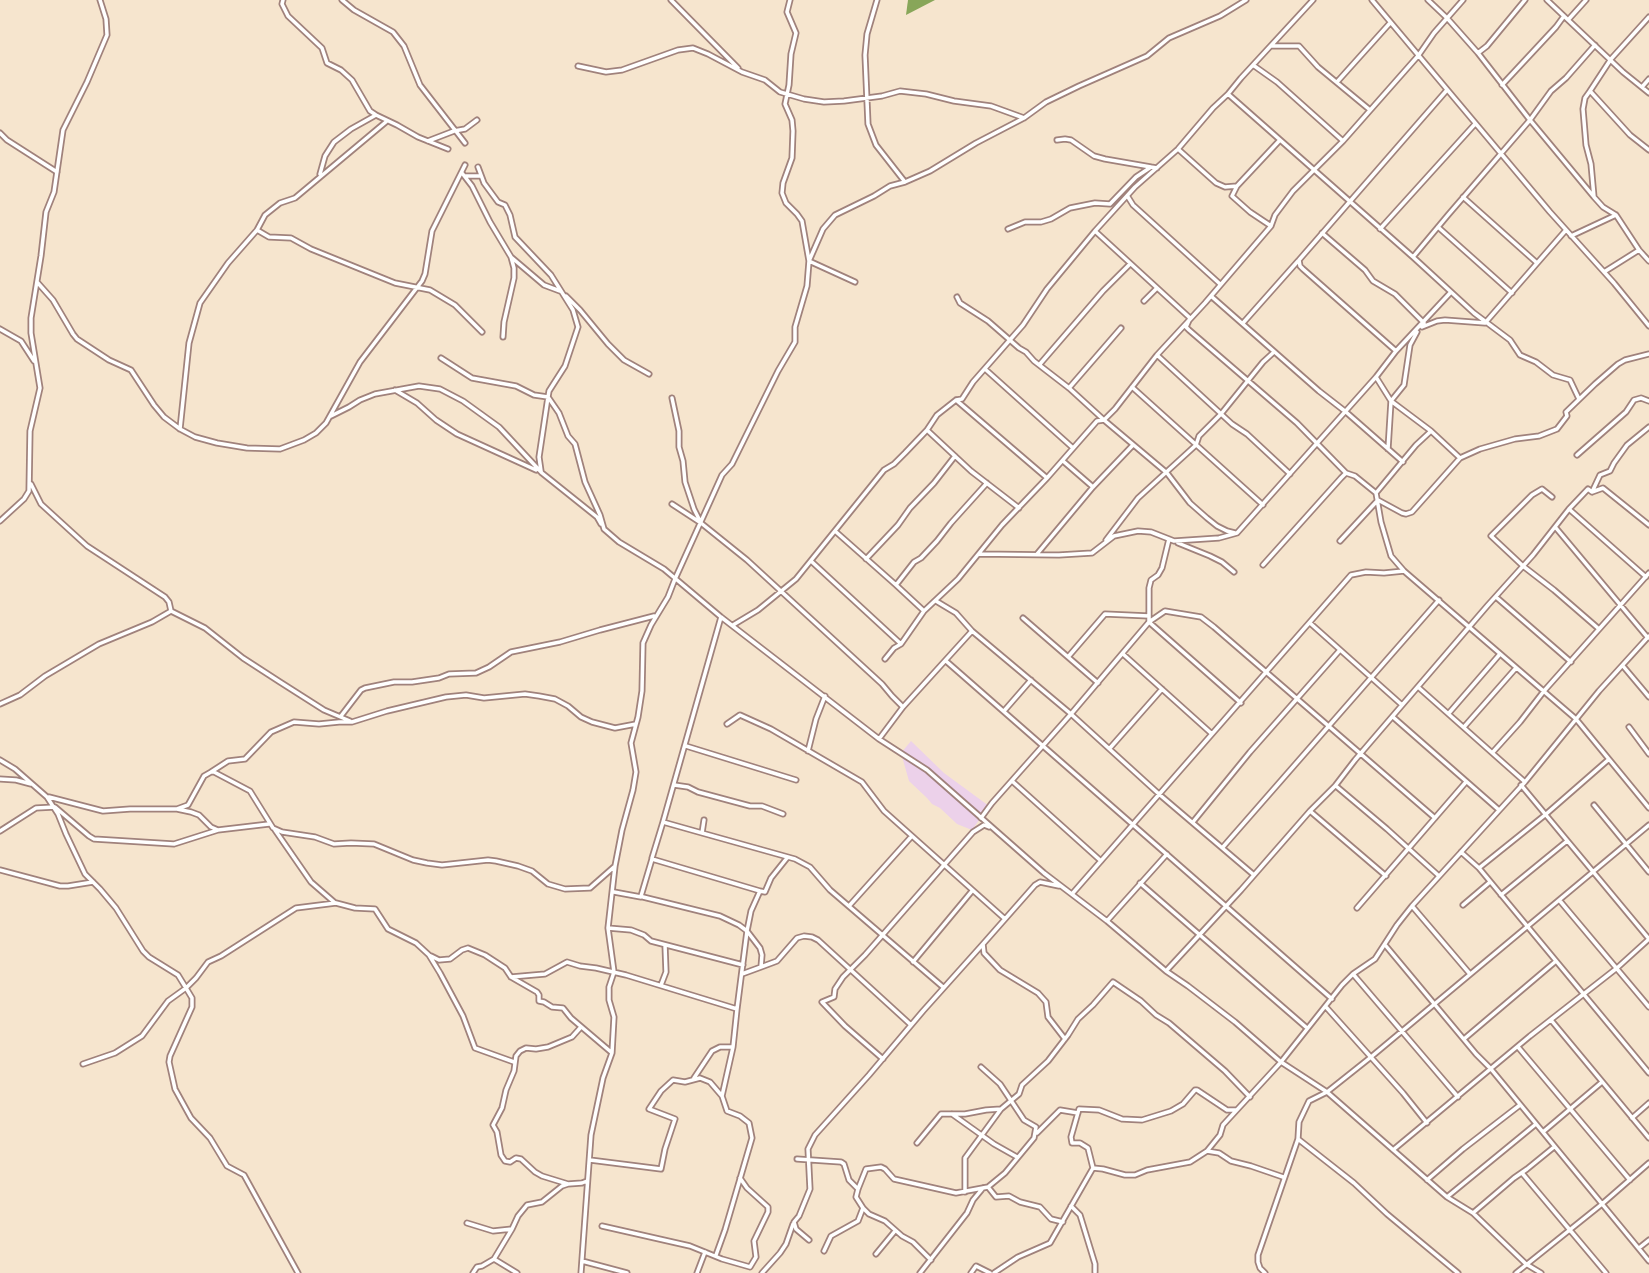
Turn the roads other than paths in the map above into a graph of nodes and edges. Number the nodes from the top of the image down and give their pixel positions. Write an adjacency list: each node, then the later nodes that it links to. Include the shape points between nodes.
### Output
1 (100, 0): 59 (street, via 107,35 65,124)
2 (283, 0): 38 (street, via 288,16 321,48 327,63 352,80)
3 (342, 0): 44 (street, via 393,32 420,85)
4 (671, 0): 26 (street)
5 (790, 0): 34 (street, via 787,12 796,33)
6 (877, 0): 36 (street, via 867,34)
7 (1245, 0): 39 (street, via 1169,38 1147,56 1046,102)
8 (1313, 0): 20 (street)
9 (1371, 0): 18 (street)
10 (1427, 0): 16 (street)
11 (1462, 0): 16 (street)
12 (1525, 0): 21 (street)
13 (1547, 0): 17 (street)
14 (1586, 0): 17 (street)
15 (1649, 17): 23 (street)
16 (1447, 18): 21 (street); 22 (street)
17 (1566, 18): 19 (street); 29 (street)
18 (1390, 23): 22 (street); 28 (street)
19 (1595, 45): 23 (street); 41 (street)
20 (1271, 46): 24 (street); 28 (street, via 1298,46)
21 (1478, 53): 29 (street)
22 (1418, 56): 31 (street); 37 (street)
23 (1611, 59): 30 (street); 32 (street)
24 (1253, 65): 35 (street); 49 (street)
25 (579, 66): 26 (street, via 622,70 693,48)
26 (742, 72): 34 (street)
27 (1649, 79): 30 (street)
28 (1337, 82): 37 (street)
29 (1502, 85): 41 (street)
30 (1642, 87): 33 (street)
31 (1447, 90): 43 (street); 69 (street)
32 (1590, 91): 53 (street); 68 (street, via 1583,109)
33 (1649, 93)
34 (787, 94): 36 (street, via 824,102); 84 (street, via 792,158 781,189 786,203 802,221)
35 (1228, 94): 48 (street); 52 (street)
36 (867, 98): 39 (street, via 900,91 926,94 991,106); 63 (street, via 870,134)
37 (1370, 110): 49 (street)
38 (376, 115): 42 (street); 61 (street, via 334,142)
39 (1024, 118): 63 (street)
40 (477, 120): 44 (street)
41 (1530, 120): 54 (street); 68 (street)
42 (387, 121): 47 (street); 61 (street)
43 (1475, 124): 54 (street); 74 (street)
44 (454, 131): 47 (street); 50 (street)
45 (0, 133): 59 (street)
46 (1056, 140): 57 (street, via 1071,140 1105,159)
47 (427, 141): 51 (street)
48 (1280, 141): 58 (street); 64 (street)
49 (1343, 141): 58 (street)
50 (465, 143)
51 (448, 149)
52 (1178, 149): 57 (street); 64 (street, via 1216,183)
53 (1649, 150)
54 (1501, 155): 67 (street); 76 (street)
55 (465, 165): 60 (street)
56 (478, 167): 62 (street)
57 (1155, 167): 65 (street); 66 (street)
58 (1313, 170): 69 (street); 71 (street, via 1283,203)
59 (57, 172): 89 (street, via 46,212)
60 (464, 174): 62 (street); 81 (street); 92 (street, via 432,231 425,274)
61 (320, 177): 75 (street, via 265,215)
62 (481, 177): 94 (street, via 505,205 515,237)
63 (905, 182): 84 (street, via 835,215)
64 (1237, 186): 71 (street, via 1232,196)
65 (1121, 192): 66 (street); 73 (street, via 1110,204 1070,208 1051,219)
66 (1127, 197): 77 (street); 91 (street)
67 (1463, 197): 72 (street); 86 (street)
68 (1594, 197): 70 (street)
69 (1350, 202): 74 (street); 78 (street)
70 (1616, 215): 79 (street); 80 (street)
71 (1271, 226): 91 (street)
72 (1438, 227): 82 (street); 96 (street)
73 (1008, 229)
74 (1380, 229): 82 (street)
75 (257, 230): 92 (street, via 269,237 291,238 395,283); 136 (street, via 200,303 189,343)
76 (1566, 230): 79 (street); 86 (street)
77 (1095, 231): 87 (street); 110 (street)
78 (1322, 233): 83 (street); 101 (street)
79 (1571, 236): 88 (street)
80 (1639, 250): 85 (street); 88 (street)
81 (510, 257): 94 (street, via 544,285); 109 (street, via 514,268)
82 (1413, 257): 95 (street)
83 (1299, 260): 103 (street); 111 (street, via 1303,269)
84 (809, 261): 90 (street); 166 (street, via 795,342)
85 (1649, 261)
86 (1537, 263): 96 (street)
87 (1130, 264): 93 (street); 117 (street)
88 (1604, 272): 104 (street)
89 (37, 282): 116 (street, via 30,325); 136 (street, via 77,339 131,370 153,404)
90 (855, 282)
91 (1220, 284): 97 (street)
92 (418, 287): 108 (street, via 455,305); 133 (street, via 360,362)
93 (1157, 288): 99 (street); 100 (street)
94 (561, 291): 119 (street, via 624,360); 125 (street, via 578,327)
95 (1451, 292): 101 (street); 102 (street)
96 (1512, 293): 102 (street)
97 (1211, 296): 100 (street); 103 (street)
98 (957, 297): 110 (street)
99 (1144, 301)
100 (1190, 318): 114 (street); 121 (street, via 1186,327)
101 (1424, 323): 107 (street)
102 (1485, 323): 107 (street, via 1437,321); 127 (street, via 1510,340 1520,355 1570,380)
103 (1242, 324): 112 (street)
104 (1649, 326)
105 (1121, 328): 123 (street)
106 (0, 329): 116 (street, via 21,341)
107 (1418, 329): 111 (street); 129 (street, via 1410,345 1404,385)
108 (482, 332)
109 (503, 337)
110 (1010, 339): 117 (street); 118 (street)
111 (1396, 351): 120 (street)
112 (1274, 352): 121 (street); 131 (street)
113 (1649, 354): 127 (street, via 1625,360)
114 (1157, 355): 122 (street); 132 (street)
115 (441, 358): 125 (street, via 472,378)
116 (36, 362): 154 (street, via 40,388 30,431)
117 (1040, 365): 123 (street)
118 (985, 369): 128 (street, via 962,399); 142 (street)
119 (649, 374)
120 (1376, 377): 129 (street); 131 (street)
121 (1247, 380): 132 (street); 139 (street)
122 (1131, 387): 134 (street); 141 (street)
123 (1069, 388): 134 (street)
124 (395, 390): 133 (street, via 359,400); 149 (street, via 457,434); 149 (street, via 440,389 463,401 499,427)
125 (548, 397): 149 (street, via 539,457); 169 (street, via 575,444)
126 (672, 398): 166 (street, via 685,482)
127 (1579, 399): 146 (street, via 1557,429)
128 (956, 400): 137 (street); 153 (street)
129 (1391, 401): 138 (street); 143 (street)
130 (1649, 401): 144 (street, via 1634,400)
131 (1346, 412): 139 (street); 143 (street)
132 (1221, 414): 141 (street); 152 (street)
133 (329, 417): 136 (street, via 316,433 280,449 218,443)
134 (1104, 420): 140 (street); 142 (street, via 1097,421)
135 (1649, 427): 157 (street, via 1626,445)
136 (180, 429)
137 (927, 430): 145 (street); 170 (street, via 884,470)
138 (1431, 431): 146 (street); 148 (street)
139 (1317, 444): 151 (street); 152 (street)
140 (1133, 445): 150 (street); 156 (street)
141 (1196, 445): 150 (street); 162 (street)
142 (1073, 449): 147 (street)
143 (1388, 449): 148 (street)
144 (1577, 455)
145 (955, 456): 155 (street); 178 (street)
146 (1460, 458): 160 (street, via 1412,512 1406,514)
147 (1063, 461): 153 (street); 156 (street)
148 (1403, 461): 158 (street)
149 (542, 472): 169 (street, via 597,517)
150 (1167, 473): 171 (street, via 1200,512 1217,526); 175 (street, via 1138,498)
151 (1346, 473): 158 (street); 180 (street)
152 (1290, 474): 162 (street)
153 (1047, 478): 163 (street)
154 (30, 483): 165 (street, via 24,499); 192 (street, via 41,505 91,550 165,597)
155 (986, 483): 163 (street); 186 (street)
156 (1093, 487): 177 (street)
157 (1592, 492): 164 (street, via 1588,489); 167 (street, via 1603,488)
158 (1376, 493): 160 (street)
159 (1552, 497): 181 (street, via 1542,489 1532,495 1492,536)
160 (1378, 500): 174 (street); 182 (street, via 1391,556)
161 (672, 504): 166 (street)
162 (1263, 505): 171 (street)
163 (1019, 508): 176 (street)
164 (1569, 509): 168 (street); 184 (street)
165 (0, 522)
166 (701, 523): 185 (street); 187 (street)
167 (1649, 525)
168 (1555, 528): 181 (street); 191 (street)
169 (604, 529): 185 (street)
170 (835, 531): 178 (street); 179 (street)
171 (1237, 533): 173 (street)
172 (1169, 539): 173 (street); 175 (street, via 1138,531 1114,536); 195 (street, via 1162,568 1151,580)
173 (1174, 541): 183 (street)
174 (1340, 541)
175 (1101, 546): 177 (street, via 1092,553)
176 (979, 554): 177 (street); 190 (street)
177 (1037, 555)
178 (866, 559): 186 (street)
179 (811, 561): 187 (street); 205 (street)
180 (1263, 565)
181 (1523, 566): 188 (street); 202 (street)
182 (1404, 570): 189 (street); 199 (street, via 1351,575)
183 (1234, 572)
184 (1648, 575): 191 (street)
185 (675, 579): 194 (street); 196 (street)
186 (896, 585): 193 (street)
187 (781, 592): 200 (street); 228 (street)
188 (1496, 597): 201 (street); 212 (street)
189 (1439, 600): 201 (street); 216 (street)
190 (936, 601): 193 (street); 203 (street, via 956,613)
191 (1621, 606): 202 (street); 204 (street)
192 (170, 611): 226 (street, via 99,644); 233 (street, via 205,628 243,658)
193 (924, 611): 205 (street)
194 (656, 616): 233 (street, via 511,652 476,673 365,688); 235 (street, via 643,643)
195 (1149, 616): 198 (street); 209 (street, via 1105,614)
196 (721, 617): 200 (street); 243 (street)
197 (1023, 618): 209 (street)
198 (1149, 622): 207 (street); 215 (street, via 1166,611 1201,617); 225 (street)
199 (1309, 622): 206 (street); 215 (street)
200 (733, 625): 222 (street)
201 (1470, 627): 208 (street); 219 (street)
202 (1599, 629): 212 (street)
203 (972, 631): 211 (street); 217 (street)
204 (1649, 638): 213 (street)
205 (901, 644): 210 (street)
206 (1340, 650): 216 (street); 224 (street)
207 (1123, 654): 218 (street); 220 (street)
208 (1500, 654): 214 (street); 231 (street)
209 (1068, 657): 218 (street)
210 (885, 659)
211 (946, 661): 228 (street); 229 (street)
212 (1572, 662): 221 (street)
213 (1623, 666): 223 (street); 234 (street)
214 (1516, 668): 221 (street); 238 (street)
215 (1267, 671): 224 (street); 225 (street)
216 (1370, 677): 227 (street); 237 (street)
217 (1031, 680): 229 (street); 230 (street)
218 (1098, 683): 230 (street)
219 (1418, 687): 227 (street); 231 (street)
220 (1162, 689): 240 (street); 244 (street)
221 (1544, 691): 234 (street); 246 (street)
222 (825, 696): 241 (street); 245 (street)
223 (1649, 698)
224 (1297, 699): 237 (street); 274 (street)
225 (1241, 703): 240 (street)
226 (0, 705)
227 (1402, 705): 232 (street)
228 (903, 707): 241 (street)
229 (1004, 711): 242 (street)
230 (1071, 714): 242 (street); 244 (street)
231 (1448, 714): 238 (street)
232 (1393, 717): 247 (street); 255 (street)
233 (340, 719): 235 (street, via 352,722 446,697 525,694 555,699 592,722 615,729); 251 (street, via 319,724 293,722 278,728 245,759 228,761)
234 (1576, 719): 250 (street); 256 (street)
235 (636, 724): 293 (street, via 631,743 634,790)
236 (727, 724): 245 (street, via 740,715)
237 (1330, 726): 247 (street); 286 (street)
238 (1464, 727): 246 (street)
239 (1629, 727): 248 (street)
240 (1212, 734): 260 (street)
241 (879, 739): 270 (street, via 927,770)
242 (1043, 745): 254 (street); 276 (street)
243 (685, 746): 253 (street); 258 (street)
244 (1110, 749): 260 (street)
245 (808, 751): 283 (street, via 862,782)
246 (1493, 752): 256 (street)
247 (1362, 753): 259 (street); 271 (street)
248 (1649, 754)
249 (0, 760): 257 (street)
250 (1608, 760): 264 (street); 269 (street)
251 (211, 772): 265 (street, via 188,805); 275 (street, via 250,791)
252 (0, 779): 257 (street)
253 (796, 780)
254 (1012, 780): 270 (street); 292 (street)
255 (1466, 782): 266 (street); 271 (street)
256 (1523, 783): 266 (street); 269 (street)
257 (33, 785): 261 (street)
258 (674, 785): 268 (street); 273 (street)
259 (1335, 786): 267 (street); 287 (street)
260 (1160, 795): 274 (street); 276 (street)
261 (47, 797): 263 (street); 265 (street, via 103,811)
262 (1594, 805): 285 (street)
263 (55, 807): 278 (street, via 94,839 174,844); 281 (street, via 36,808); 302 (street, via 84,872)
264 (1649, 808)
265 (177, 810): 278 (street, via 195,813)
266 (1499, 810): 288 (street)
267 (1310, 811): 299 (street); 300 (street)
268 (783, 814)
269 (1545, 815): 284 (street); 295 (street)
270 (981, 818): 280 (street)
271 (1436, 818): 287 (street)
272 (704, 820): 282 (street)
273 (663, 822): 282 (street); 291 (street)
274 (1193, 822): 286 (street)
275 (269, 824): 278 (street); 279 (street)
276 (1133, 825): 289 (street); 292 (street)
277 (1649, 825): 285 (street)
278 (218, 830)
279 (275, 830): 293 (street, via 334,844 379,845 427,863 496,861 532,871 565,890 590,888); 313 (street, via 311,882)
280 (993, 830): 294 (street, via 984,825 973,832); 305 (street)
281 (0, 831)
282 (702, 833): 290 (street)
283 (912, 837): 294 (street); 315 (street)
284 (1567, 841): 297 (street); 310 (street)
285 (1626, 845): 297 (street); 298 (street)
286 (1223, 847): 299 (street)
287 (1409, 849): 300 (street); 301 (street)
288 (1461, 852): 295 (street); 301 (street)
289 (1167, 854): 304 (street); 316 (street)
290 (788, 857): 306 (street, via 765,892); 315 (street, via 810,867)
291 (652, 859): 306 (street); 311 (street)
292 (1102, 861): 309 (street)
293 (615, 866): 308 (street)
294 (943, 866): 307 (street); 324 (street)
295 (1479, 868): 303 (street)
296 (0, 870): 302 (street, via 60,886)
297 (1593, 872): 312 (street); 326 (street)
298 (1649, 872)
299 (1254, 875): 316 (street)
300 (1386, 876): 318 (street)
301 (1440, 876): 317 (street)
302 (93, 881): 344 (street, via 149,957 178,975)
303 (1490, 882): 310 (street); 314 (street)
304 (1140, 883): 320 (street); 325 (street)
305 (1062, 886): 309 (street); 319 (street, via 1040,882)
306 (760, 891): 323 (street)
307 (972, 891): 319 (street); 331 (street)
308 (613, 892): 311 (street); 321 (street)
309 (1072, 894): 320 (street)
310 (1501, 895): 322 (street)
311 (643, 898): 323 (street, via 720,916)
312 (1560, 900): 322 (street); 335 (street)
313 (336, 903): 330 (street, via 375,909 388,929 411,939); 344 (street, via 291,910 208,962)
314 (1463, 905)
315 (849, 906): 324 (street)
316 (1227, 906): 325 (street); 348 (street)
317 (1412, 906): 329 (street); 341 (street)
318 (1357, 908)
319 (1005, 919): 327 (street)
320 (1107, 921): 337 (street)
321 (608, 928): 328 (street, via 631,930); 338 (street)
322 (1527, 928): 332 (street); 341 (street)
323 (747, 931): 333 (street); 334 (street, via 761,948)
324 (882, 934): 331 (street); 336 (street)
325 (1201, 935): 337 (street); 357 (street)
326 (1649, 939): 335 (street)
327 (983, 944): 345 (street); 360 (street, via 984,953 1000,970 1046,1002 1048,1017)
328 (665, 945): 333 (street); 343 (street)
329 (1385, 945): 340 (street, via 1375,959); 350 (street)
330 (429, 955): 342 (street, via 450,959 471,948 505,968); 366 (street, via 475,1048)
331 (913, 961): 345 (street)
332 (1556, 961): 347 (street); 359 (street)
333 (743, 965): 339 (street)
334 (761, 967): 336 (street, via 777,961 804,936 818,940); 339 (street)
335 (1617, 968): 347 (street); 349 (street)
336 (850, 970): 355 (street); 365 (street, via 834,997 822,1002)
337 (1166, 971): 367 (street)
338 (614, 972): 342 (street, via 568,962 545,974); 343 (street); 363 (street, via 608,1000 614,1017)
339 (742, 974): 353 (street)
340 (1353, 974): 348 (street); 358 (street)
341 (1470, 975): 350 (street)
342 (510, 977): 356 (street, via 537,992 539,1001 563,1008)
343 (662, 985): 353 (street)
344 (186, 988): 368 (street, via 168,1001 142,1036 115,1053); 439 (street, via 192,1007 169,1062 175,1089 227,1166 244,1175)
345 (943, 988): 355 (street)
346 (1649, 993): 349 (street)
347 (1583, 994): 354 (street); 371 (street)
348 (1332, 999): 351 (street)
349 (1642, 999): 352 (street)
350 (1435, 1005): 358 (street); 359 (street)
351 (1326, 1007): 357 (street); 364 (street)
352 (1649, 1007)
353 (737, 1009): 361 (street)
354 (1551, 1020): 362 (street); 373 (street)
355 (911, 1025): 365 (street)
356 (581, 1027): 363 (street); 366 (street, via 572,1037 548,1047 520,1051)
357 (1307, 1028): 367 (street)
358 (1402, 1031): 364 (street); 377 (street)
359 (1464, 1038): 370 (street)
360 (1065, 1039): 376 (street, via 1113,982 1169,1023); 378 (street)
361 (733, 1047): 372 (street, via 712,1051); 375 (street)
362 (1518, 1047): 370 (street); 381 (street)
363 (612, 1053): 400 (street, via 593,1124)
364 (1371, 1058): 374 (street); 387 (street)
365 (883, 1059): 401 (street, via 815,1135 808,1149)
366 (514, 1062): 410 (street, via 493,1125 500,1155 510,1162 521,1158 542,1176)
367 (1281, 1062): 374 (street); 376 (street)
368 (83, 1064)
369 (981, 1067): 378 (street)
370 (1491, 1069): 377 (street); 380 (street)
371 (1649, 1073)
372 (692, 1080): 375 (street, via 704,1079); 400 (street, via 673,1080 649,1109 675,1119 662,1169)
373 (1602, 1082): 381 (street); 386 (street)
374 (1327, 1092): 393 (street, via 1309,1101); 396 (street)
375 (722, 1096): 406 (street, via 727,1111 749,1123 751,1140)
376 (1250, 1097): 382 (street)
377 (1458, 1097): 387 (street)
378 (1012, 1100): 383 (street); 390 (street, via 1024,1120 1036,1127)
379 (1649, 1103): 386 (street)
380 (1520, 1105): 388 (street); 407 (street)
381 (1570, 1108): 389 (street); 408 (street)
382 (1238, 1109): 384 (street, via 1227,1110 1195,1090 1171,1111 1142,1120 1122,1119 1099,1110 1079,1109); 397 (street)
383 (1002, 1110): 385 (street); 391 (street)
384 (1078, 1113): 390 (street, via 1060,1110); 403 (street, via 1072,1143 1087,1148)
385 (952, 1114): 391 (street); 394 (street, via 941,1114)
386 (1632, 1118): 392 (street)
387 (1427, 1123): 396 (street)
388 (1536, 1124): 389 (street); 414 (street)
389 (1543, 1132): 395 (street)
390 (1035, 1134): 398 (street)
391 (982, 1135): 398 (street); 413 (street, via 965,1158)
392 (1649, 1138)
393 (1297, 1139): 405 (street); 450 (street)
394 (917, 1143)
395 (1554, 1147): 404 (street); 415 (street)
396 (1393, 1150): 407 (street)
397 (1207, 1151): 403 (street, via 1190,1162 1135,1175); 405 (street)
398 (1017, 1157): 411 (street)
399 (797, 1159): 401 (street)
400 (589, 1160): 409 (street)
401 (809, 1160): 412 (street, via 844,1164); 419 (street, via 810,1189)
402 (1649, 1163): 408 (street)
403 (1093, 1168): 416 (street)
404 (1522, 1172): 418 (street); 424 (street)
405 (1283, 1177): 449 (street, via 1258,1255)
406 (740, 1178): 432 (street); 432 (street, via 768,1207 754,1241 756,1257 750,1267)
407 (1427, 1180): 414 (street)
408 (1630, 1180): 415 (street)
409 (587, 1181): 410 (street); 435 (street)
410 (568, 1184): 423 (street, via 542,1202 527,1205)
411 (985, 1187): 413 (street); 420 (street, via 996,1196 1040,1207 1051,1219); 434 (street)
412 (858, 1189): 413 (street, via 866,1169 881,1167 894,1179); 417 (street, via 856,1197)
413 (965, 1192)
414 (1447, 1197): 418 (street)
415 (1602, 1204): 424 (street); 436 (street)
416 (1071, 1206): 420 (street); 438 (street, via 1080,1215)
417 (863, 1208): 425 (street); 429 (street, via 858,1222 831,1236)
418 (1473, 1213): 437 (street)
419 (794, 1222): 426 (street); 445 (street, via 786,1244)
420 (1063, 1222): 448 (street, via 1049,1243)
421 (467, 1223): 423 (street, via 493,1231)
422 (602, 1226): 430 (street)
423 (512, 1229): 433 (street)
424 (1570, 1230): 437 (street); 453 (street)
425 (895, 1231): 431 (street); 434 (street)
426 (809, 1240)
427 (1649, 1240): 428 (street)
428 (1639, 1248)
429 (824, 1251)
430 (705, 1252): 432 (street); 444 (street)
431 (876, 1254)
432 (716, 1256)
433 (494, 1259): 440 (street); 441 (street)
434 (931, 1260): 446 (street)
435 (582, 1261): 442 (street); 443 (street)
436 (1649, 1261)
437 (1527, 1264): 451 (street); 452 (street)
438 (1095, 1272)
439 (298, 1273)
440 (473, 1273)
441 (517, 1273)
442 (581, 1273)
443 (627, 1273)
444 (697, 1273)
445 (762, 1273)
446 (920, 1273)
447 (971, 1273): 448 (street, via 976,1266)
448 (992, 1273)
449 (1265, 1273)
450 (1458, 1273)
451 (1516, 1273)
452 (1541, 1273)
453 (1606, 1273)

